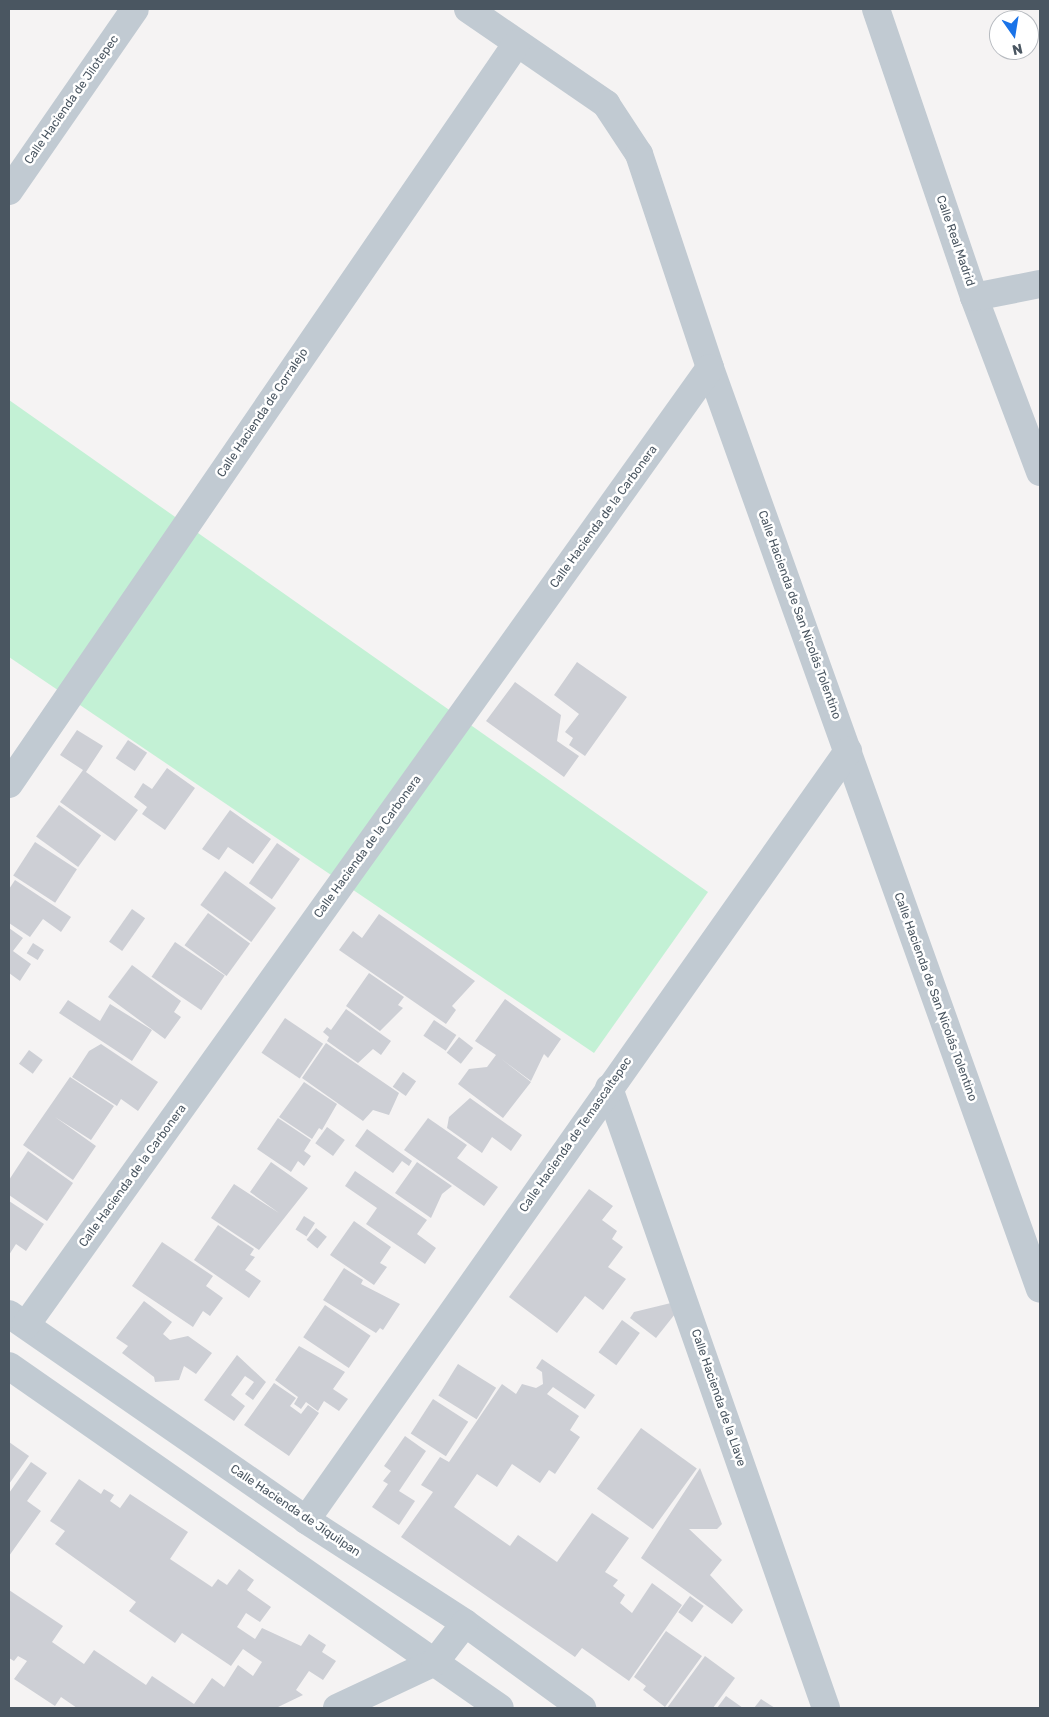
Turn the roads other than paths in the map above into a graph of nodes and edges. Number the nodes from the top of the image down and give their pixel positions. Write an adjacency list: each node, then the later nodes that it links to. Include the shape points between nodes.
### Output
1 (135, 9): 5 (street, Calle Hacienda de Jilotepec)
2 (468, 9): 4 (street, Calle Hacienda de San Nicolás Tolentino)
3 (876, 9): 7 (street, Calle Real Madrid)
4 (517, 43): 8 (street, Calle Hacienda de San Nicolás Tolentino, via 606,104 639,154); 11 (street, Calle Hacienda de Corralejo)
5 (9, 191)
6 (1040, 284): 7 (street)
7 (974, 297): 9 (street, Calle Real Madrid)
8 (710, 368): 10 (street, Calle Hacienda de San Nicolás Tolentino); 14 (street, Calle Hacienda de la Carbonera)
9 (1040, 472)
10 (848, 751): 12 (street, Calle Hacienda de Temascaltepec); 13 (street, Calle Hacienda de San Nicolás Tolentino)
11 (9, 784)
12 (610, 1088): 16 (street, Calle Hacienda de Temascaltepec); 22 (street, Calle Hacienda de la Llave)
13 (1040, 1289)
14 (17, 1320): 16 (street, Calle Hacienda de Jiquilpan)
15 (9, 1366): 18 (street)
16 (306, 1520): 17 (street, Calle Hacienda de Jiquilpan)
17 (465, 1624): 18 (street); 21 (street, Calle Hacienda de Jiquilpan)
18 (435, 1662): 19 (street); 20 (street)
19 (337, 1708)
20 (500, 1708)
21 (582, 1708)
22 (826, 1708)

